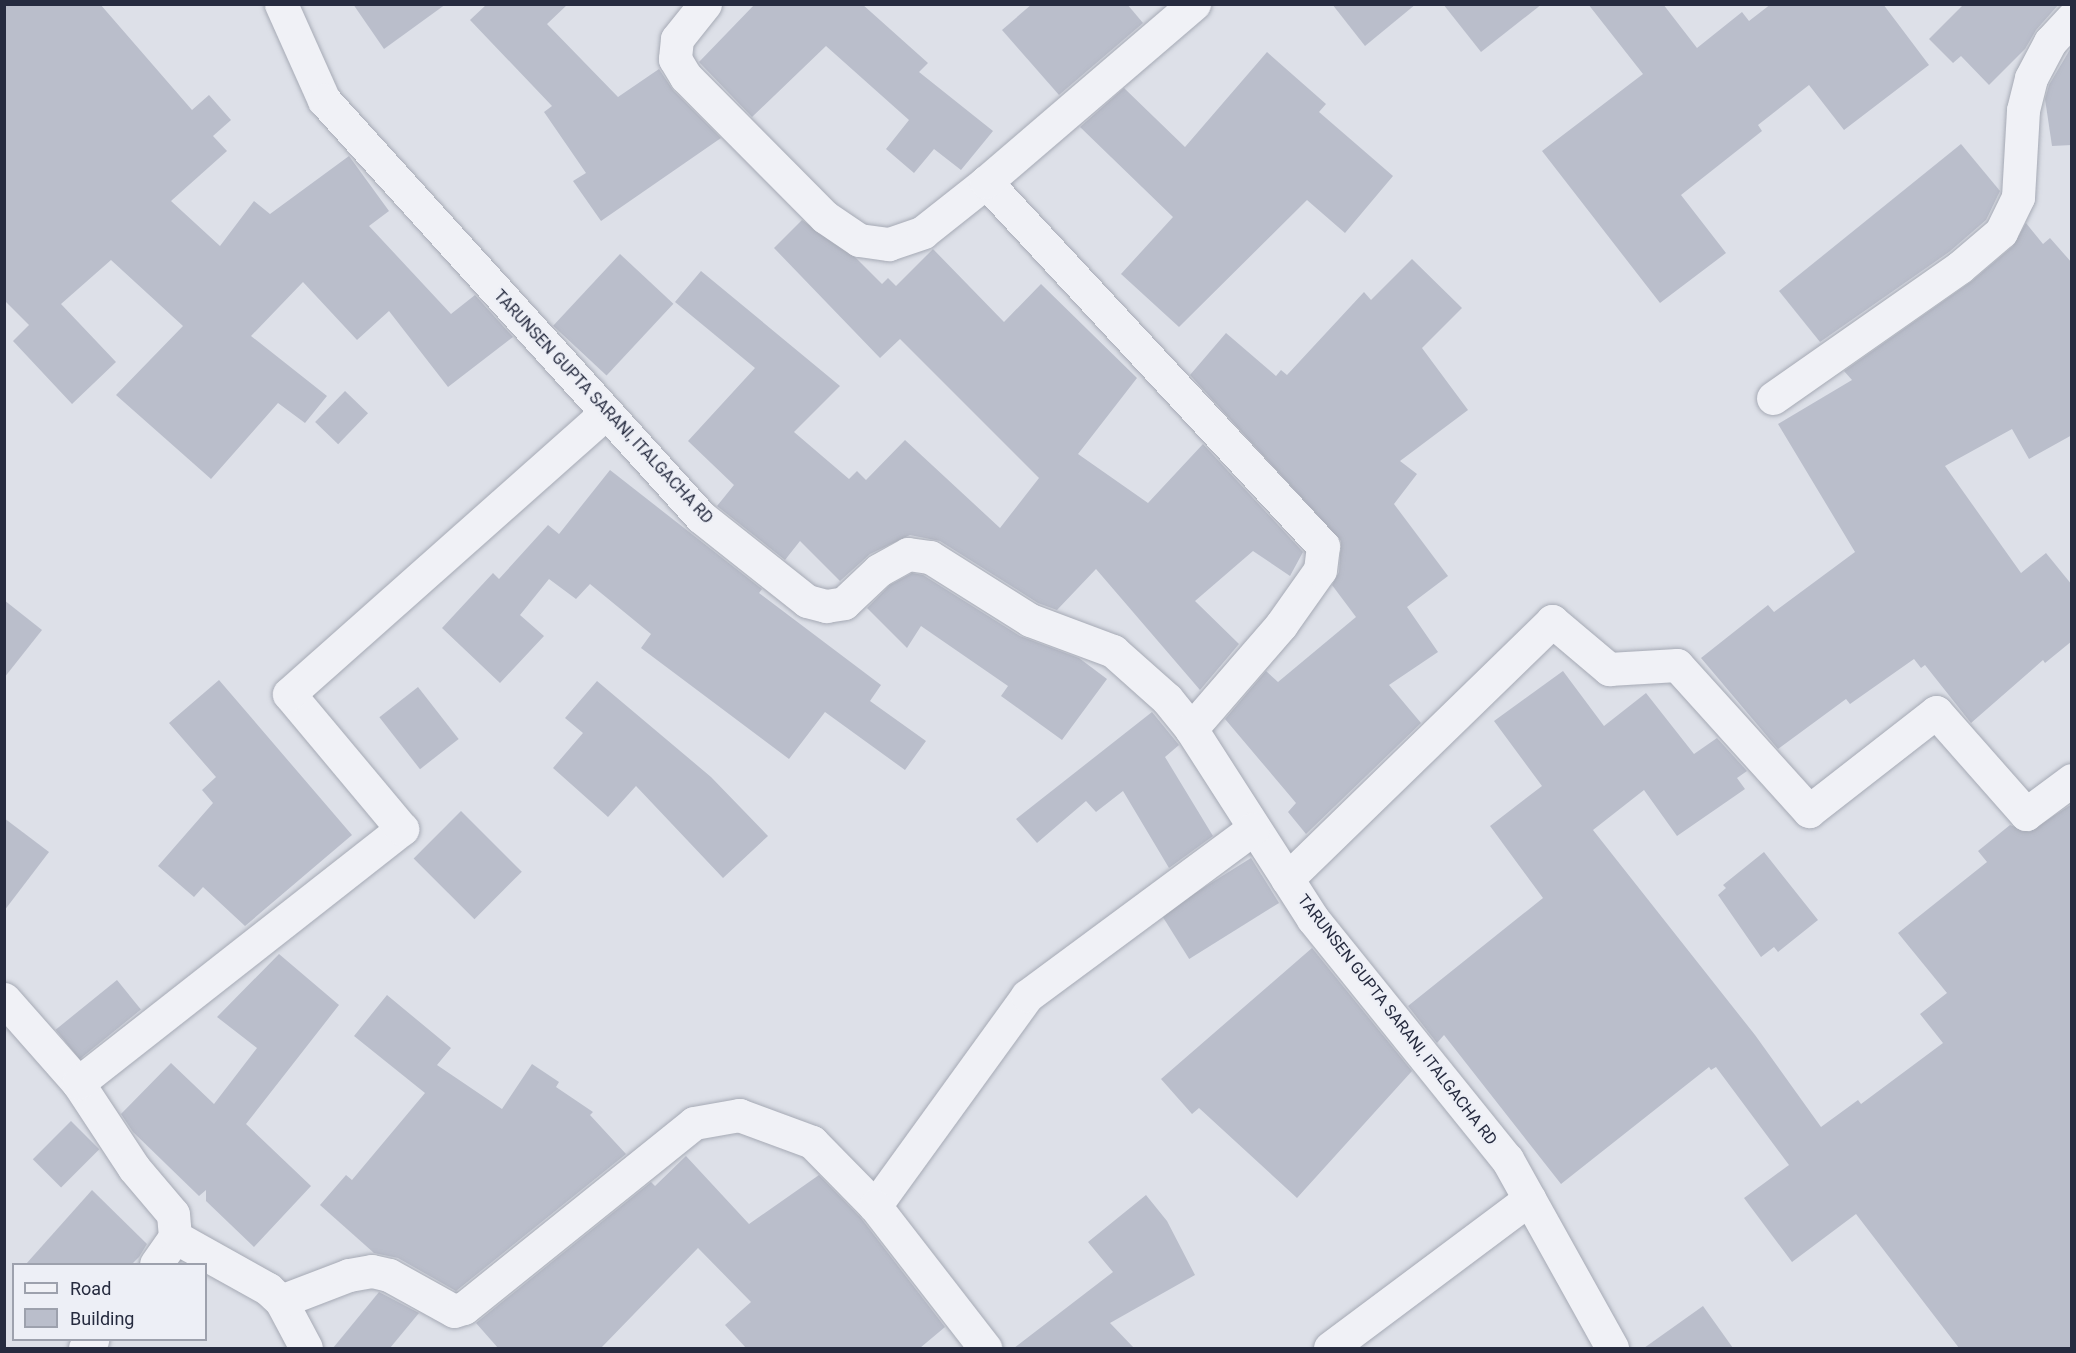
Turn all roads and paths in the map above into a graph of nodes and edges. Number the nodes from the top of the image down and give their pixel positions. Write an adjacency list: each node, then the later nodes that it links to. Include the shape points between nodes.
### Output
1 (281, 4): 7 (street, TARUNSEN GUPTA SARANI, ITALGACHA RD, via 324,100)
2 (705, 4): 5 (street, via 677,39 675,59 680,68 825,216 859,240 889,244 923,232)
3 (1194, 4): 5 (street)
4 (2072, 18): 6 (street, via 2050,42 2031,78 2023,110 2018,198 2001,232 1960,267)
5 (986, 182): 8 (street, via 1323,546 1320,570 1281,625)
6 (1773, 398)
7 (606, 413): 8 (street, TARUNSEN GUPTA SARANI, ITALGACHA RD, via 701,517 807,601 826,606 844,603 879,570 898,559 908,554 930,557 1030,620 1113,651 1167,699); 13 (street, via 289,694 402,829)
8 (1191, 729): 10 (street, TARUNSEN GUPTA SARANI, ITALGACHA RD)
9 (2072, 780): 11 (street, via 2026,814 1936,712 1809,811 1677,665 1610,669 1552,621)
10 (1253, 829): 11 (street, TARUNSEN GUPTA SARANI, ITALGACHA RD); 15 (street, via 1027,996)
11 (1287, 879): 14 (street, TARUNSEN GUPTA SARANI, ITALGACHA RD, via 1313,919 1507,1159)
12 (4, 999): 13 (street)
13 (78, 1083): 16 (street, via 134,1168 173,1214)
14 (1529, 1199): 21 (street); 22 (street, TARUNSEN GUPTA SARANI, ITALGACHA RD)
15 (874, 1206): 18 (street, via 812,1142 792,1131 739,1115 694,1122 464,1308 454,1311 389,1275 372,1271 349,1275); 20 (street)
16 (176, 1237): 17 (street); 18 (street, via 239,1271)
17 (157, 1263)
18 (281, 1301): 19 (street)
19 (306, 1348)
20 (985, 1348)
21 (1330, 1348)
22 (1612, 1348)

